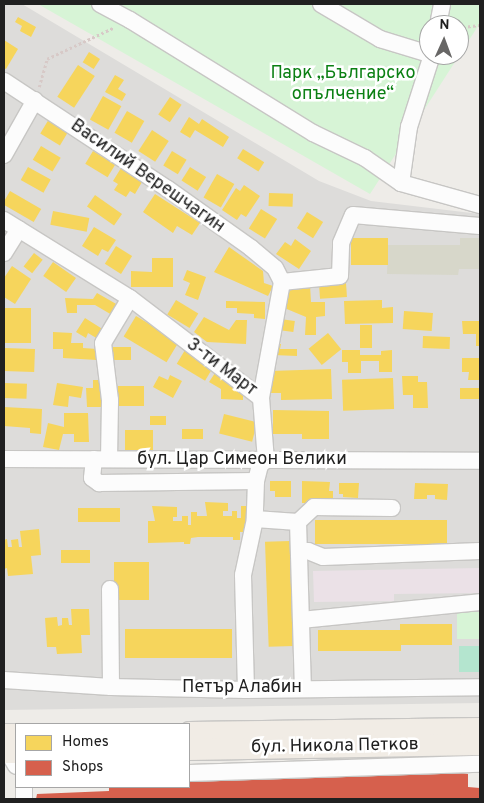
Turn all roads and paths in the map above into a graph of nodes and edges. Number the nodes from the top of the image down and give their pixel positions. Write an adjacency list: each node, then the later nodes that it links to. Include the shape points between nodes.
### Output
1 (100, 4): 3 (street)
2 (322, 4): 4 (street, via 380,39)
3 (130, 20): 7 (path, via 47,59); 9 (street, via 313,132 365,158)
4 (419, 51)
5 (428, 65): 9 (street, via 409,127)
6 (4, 81): 7 (street, Василий Верешчагин)
7 (35, 100): 8 (street); 15 (street, Василий Верешчагин, via 251,248 275,268)
8 (4, 155)
9 (401, 183): 10 (street)
10 (480, 205)
11 (4, 220): 13 (street, 3-ти Март)
12 (480, 226): 15 (street, via 353,214 341,243 340,276)
13 (19, 229): 14 (street); 16 (street, 3-ти Март)
14 (4, 253)
15 (282, 282): 17 (street)
16 (130, 298): 17 (street, 3-ти Март); 19 (street, via 103,343 110,400)
17 (261, 398): 20 (street, 3-ти Март)
18 (4, 459): 19 (street, бул. Цар Симеон Велики)
19 (101, 459): 20 (street, бул. Цар Симеон Велики); 22 (street, via 92,478 99,483)
20 (266, 460): 21 (street, бул. Цар Симеон Велики); 22 (street, 3-ти Март, via 260,465)
21 (480, 461)
22 (256, 482): 24 (street, 3-ти Март)
23 (392, 508): 25 (street, via 314,507)
24 (255, 519): 25 (street); 35 (street, 3-ти Март, via 243,575)
25 (298, 522): 26 (street)
26 (299, 551): 27 (street, via 324,557); 30 (street)
27 (480, 551)
28 (110, 589): 32 (street)
29 (480, 602): 30 (street)
30 (301, 620): 34 (street)
31 (4, 680): 32 (street, Петър Алабин)
32 (111, 687): 35 (street, Петър Алабин)
33 (480, 687): 34 (street, Петър Алабин)
34 (303, 688): 35 (street, Петър Алабин)
35 (246, 690)
36 (480, 728): 37 (main road, бул. Никола Петков)
37 (190, 732)
38 (480, 744): 39 (main road, бул. Никола Петков)
39 (190, 749)
40 (480, 764): 41 (street)
41 (190, 773)

